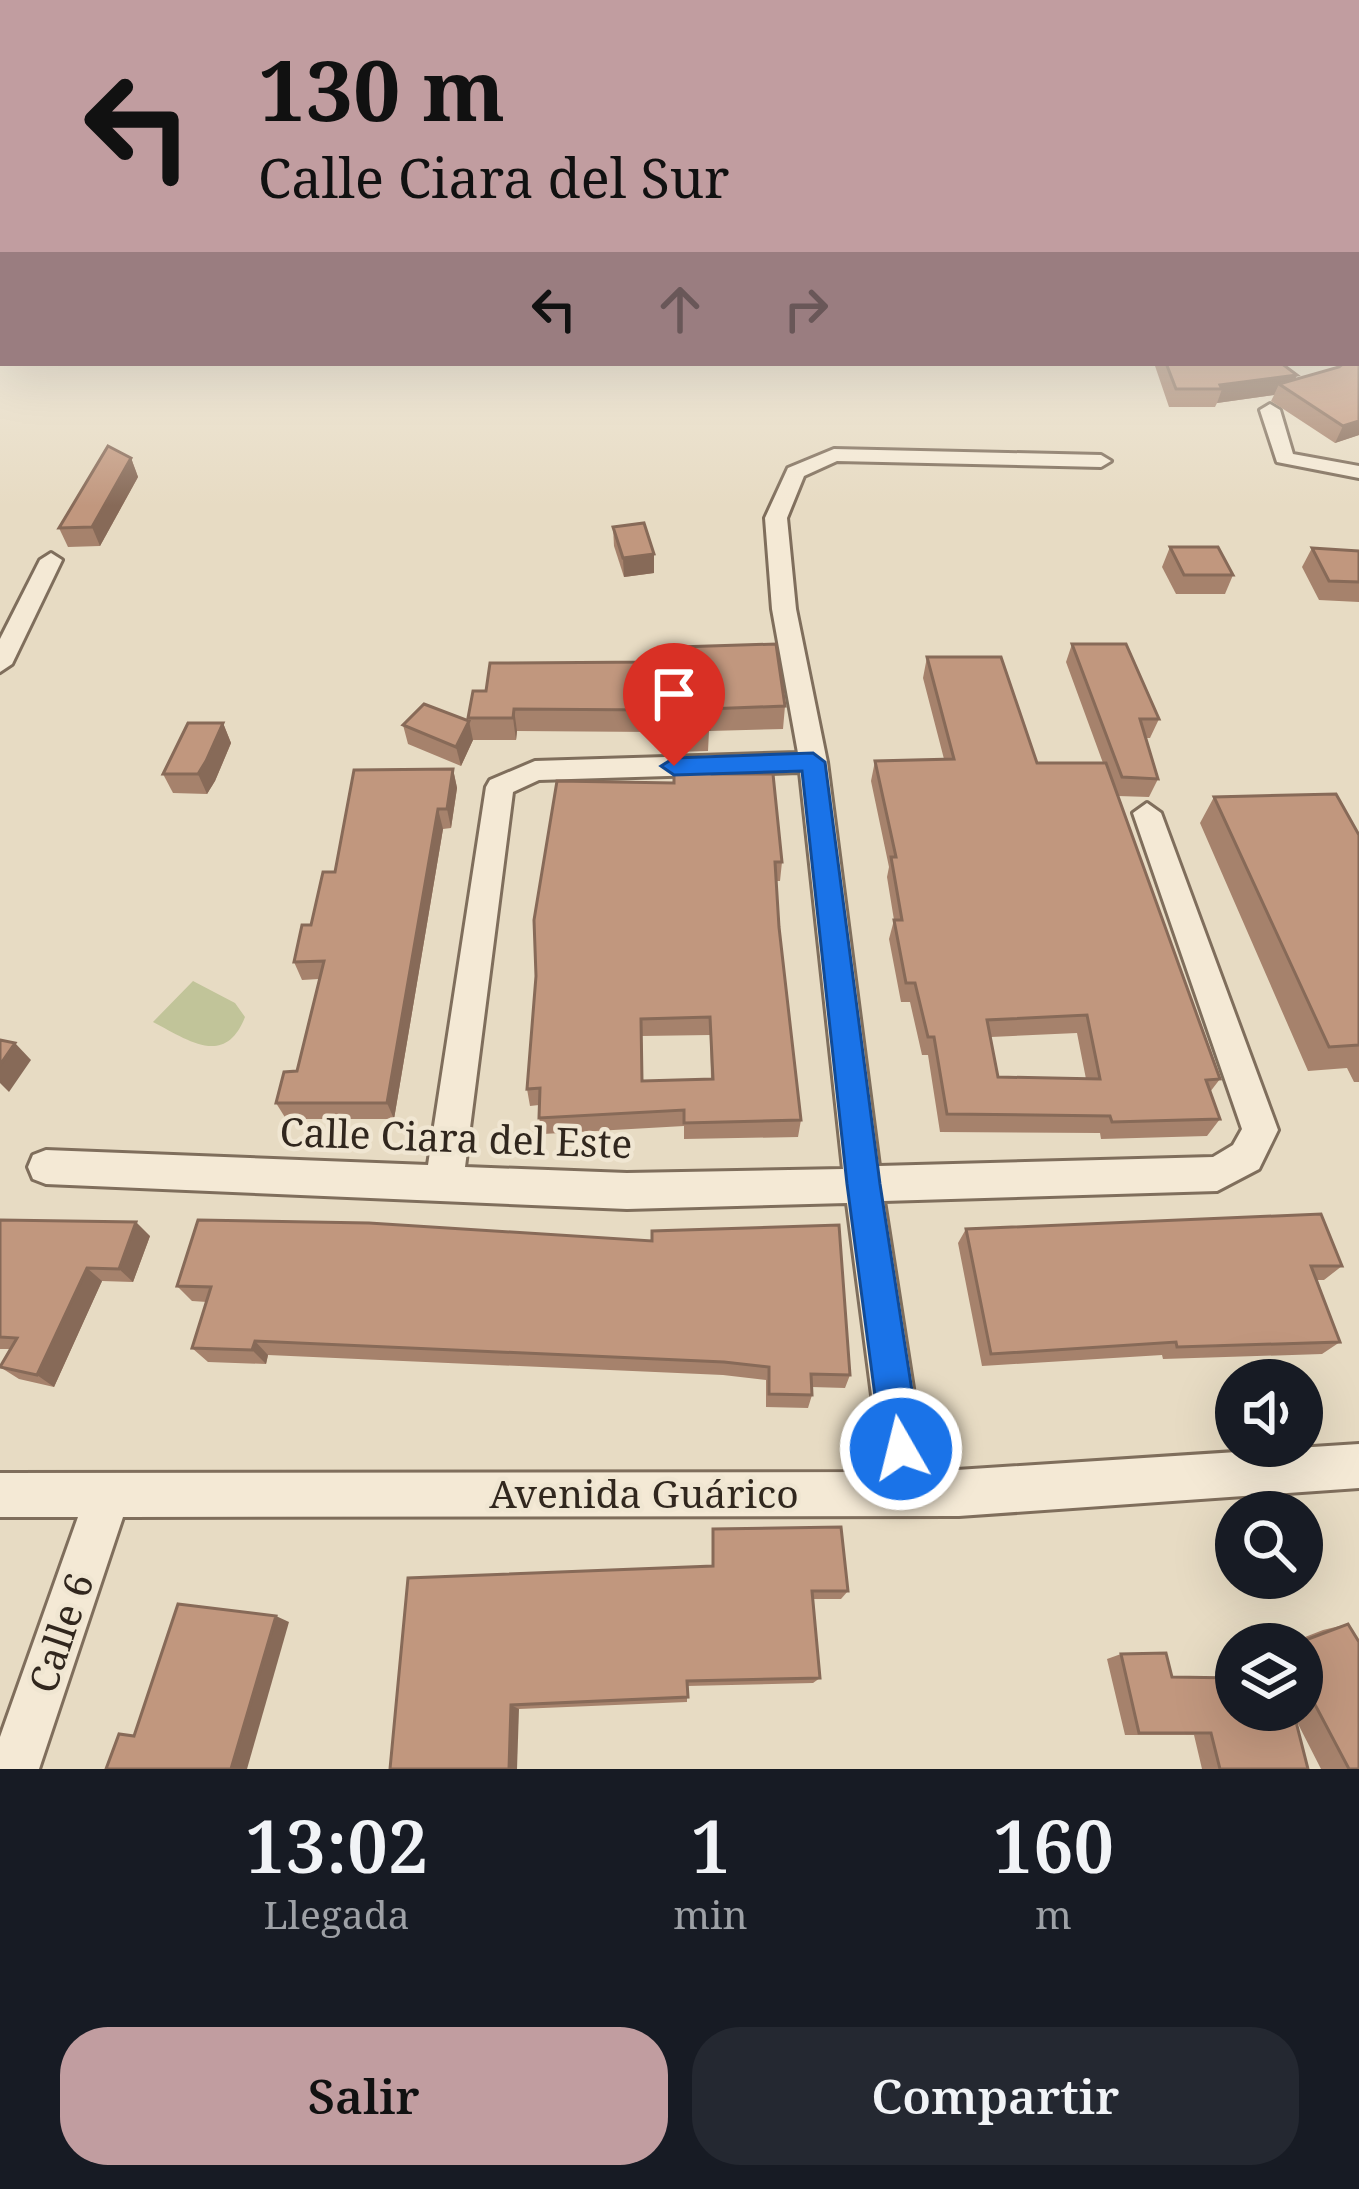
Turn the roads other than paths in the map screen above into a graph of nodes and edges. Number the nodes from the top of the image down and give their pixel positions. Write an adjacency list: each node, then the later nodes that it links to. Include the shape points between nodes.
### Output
1 (1270, 410): 3 (street, via 1284,458)
2 (1101, 461): 6 (street, via 834,455 795,472 776,518)
3 (1359, 472)
4 (51, 560): 5 (street)
5 (0, 664)
6 (813, 762): 9 (street, via 535,771 500,787); 10 (street)
7 (1147, 813): 10 (street, Calle Ciara del Este, via 1260,1130 1246,1156 1217,1174)
8 (46, 1167): 9 (street, Calle Ciara del Este)
9 (444, 1183): 10 (street, Calle Ciara del Este, via 627,1191)
10 (863, 1184): 12 (street)
11 (1359, 1466): 12 (street, Avenida Guárico)
12 (908, 1493): 14 (street, Avenida Guárico)
13 (0, 1495): 14 (street, Avenida Guárico)
14 (107, 1497): 15 (street, Calle 6)
15 (14, 1769)

